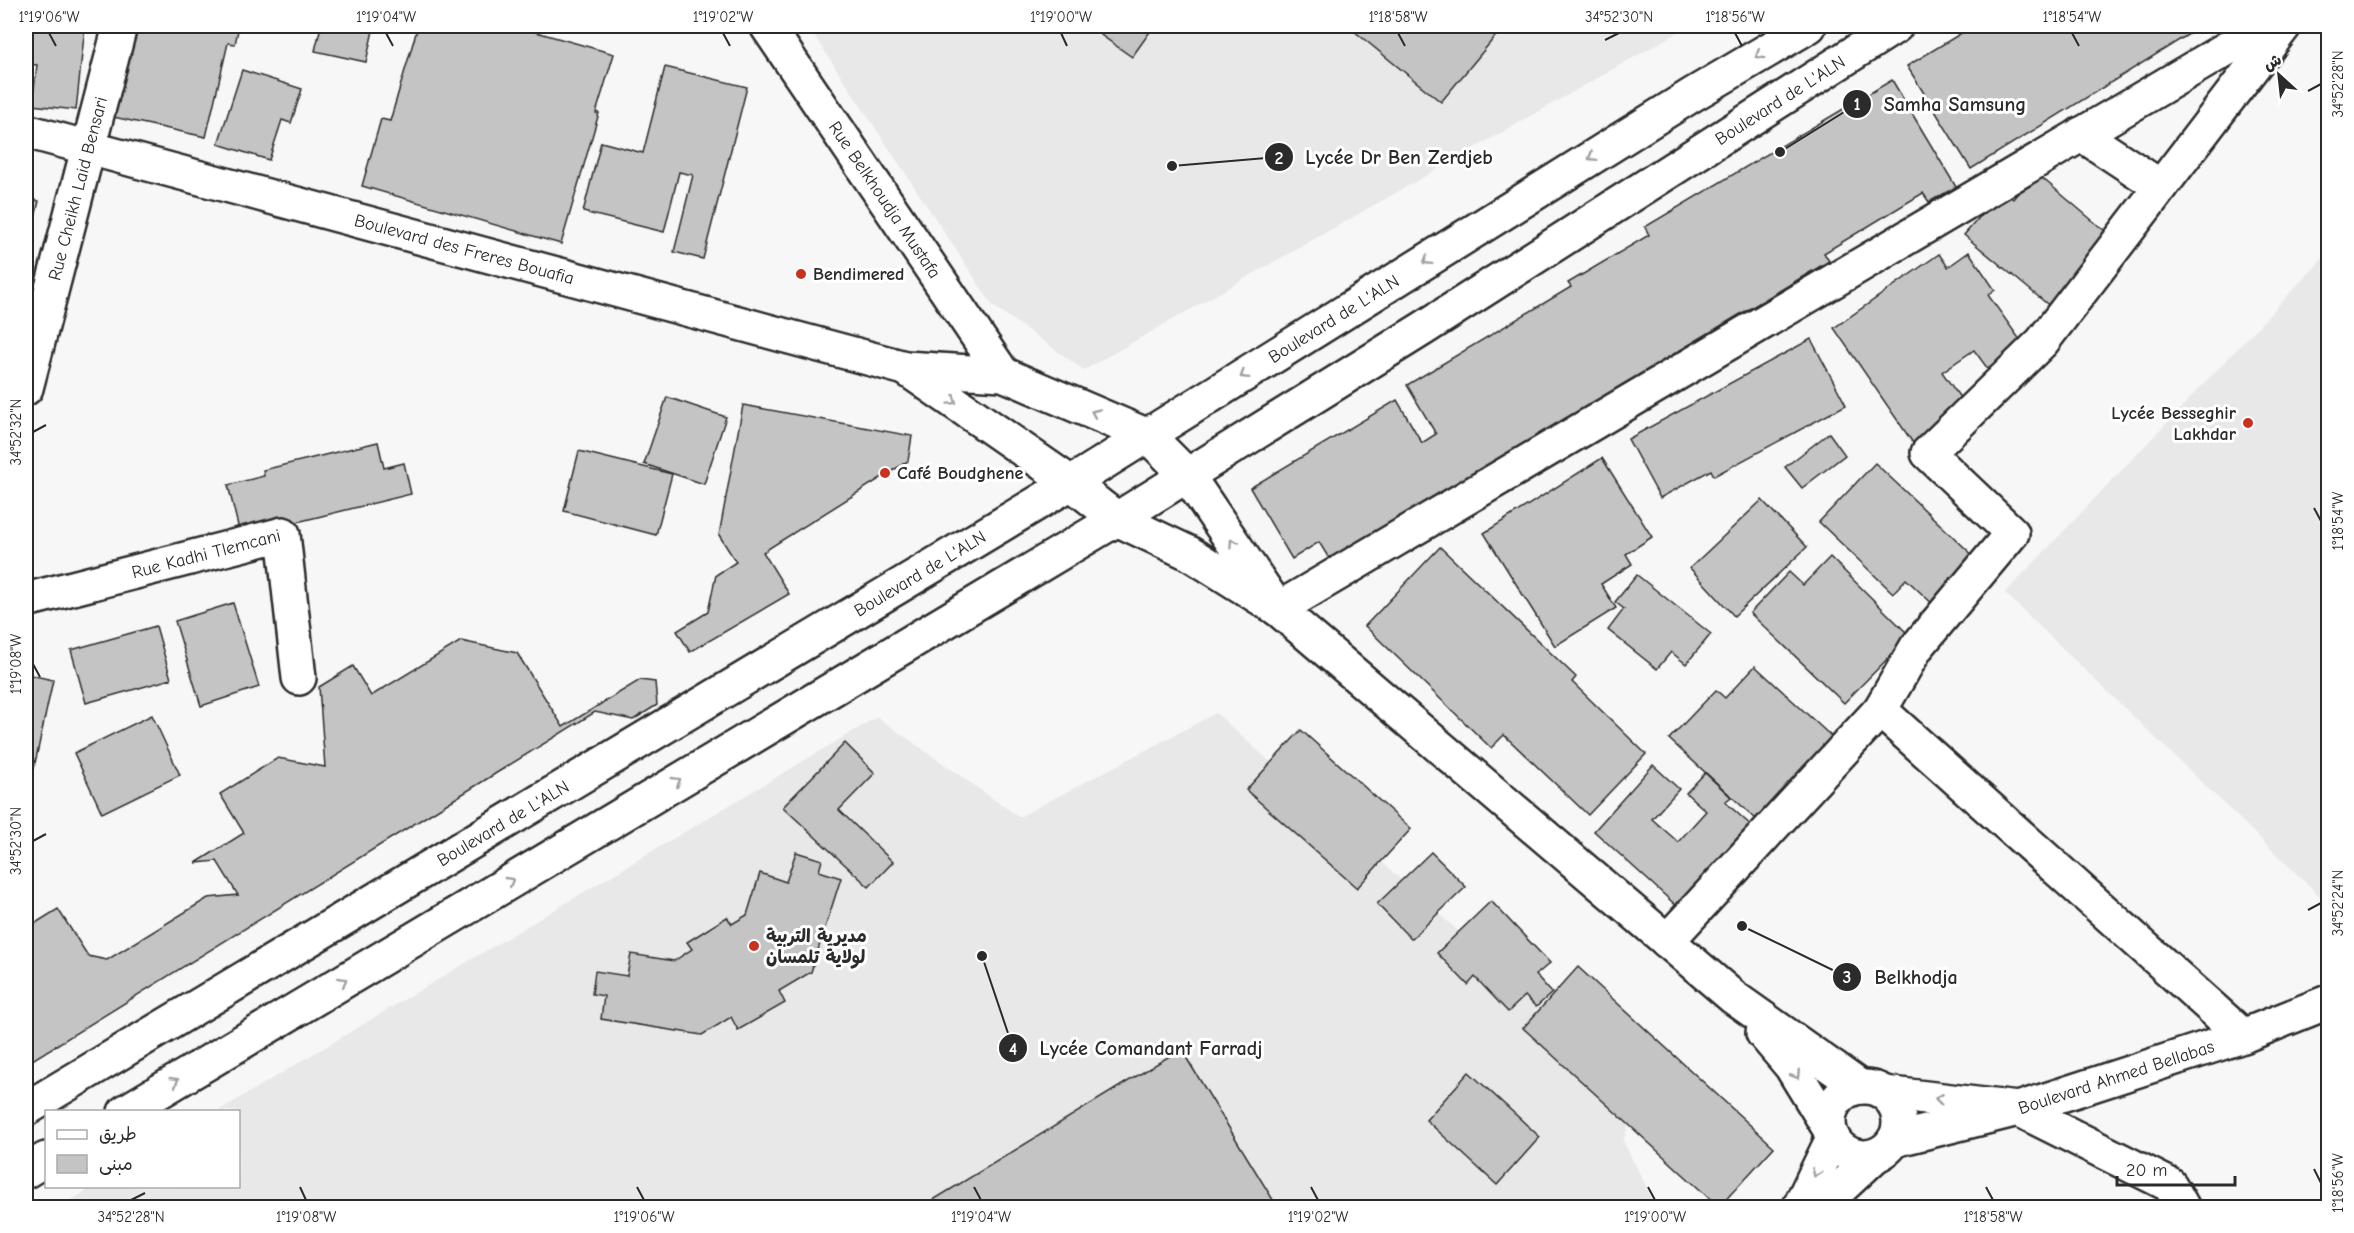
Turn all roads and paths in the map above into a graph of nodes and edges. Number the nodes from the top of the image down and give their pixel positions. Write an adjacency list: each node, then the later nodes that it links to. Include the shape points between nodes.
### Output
1 (120, 26): 9 (street, Rue Cheikh Laid Bensari)
2 (767, 26): 12 (street, Rue Belkhoudja Mustafa)
3 (1809, 26): 14 (street, Boulevard de L'ALN, one-way to 14, via 1692,95)
4 (1896, 26): 15 (street, Boulevard de L'ALN)
5 (2265, 26): 8 (street)
6 (2284, 26): 10 (street)
7 (26, 131): 9 (street, Boulevard des Freres Bouafia)
8 (2081, 134): 10 (street); 19 (street)
9 (87, 148): 11 (street, Boulevard des Freres Bouafia); 13 (street, Rue Cheikh Laid Bensari)
10 (2161, 187): 21 (street, via 2042,342 1928,453 2012,533 1916,648)
11 (905, 368): 12 (street); 16 (street, one-way to 16)
12 (1003, 374): 14 (street, one-way to 12)
13 (26, 388)
14 (1148, 436): 15 (street); 16 (street, Boulevard de L'ALN)
15 (1187, 475): 17 (street, Boulevard de L'ALN); 19 (street, one-way to 15)
16 (1071, 483): 17 (street); 27 (street, Boulevard de L'ALN)
17 (1118, 519): 19 (street, via 1189,553); 29 (street, Boulevard de L'ALN, one-way to 17)
18 (26, 600): 20 (street, Rue Kadhi Tlemcani, via 283,534)
19 (1278, 609): 22 (street)
20 (299, 678)
21 (1880, 710): 22 (street); 25 (street)
22 (1667, 941): 23 (street)
23 (1733, 997): 26 (street); 30 (street, one-way to 30, via 1791,1066)
24 (2328, 1002): 25 (street, Boulevard Ahmed Bellabas)
25 (2243, 1036): 28 (street, Boulevard Ahmed Bellabas)
26 (1872, 1090): 28 (street, one-way to 26); 30 (street, via 1850,1089 1833,1105); 31 (street, via 1892,1100 1899,1119 1899,1130)
27 (26, 1109)
28 (2018, 1109): 31 (street); 36 (street, Boulevard Ahmed Bellabas, via 2170,1185)
29 (128, 1110)
30 (1831, 1133): 31 (street, via 1847,1153 1856,1156); 34 (street, one-way to 34)
31 (1885, 1147): 35 (street)
32 (45, 1160): 33 (street)
33 (26, 1171)
34 (1799, 1208)
35 (1819, 1208)
36 (2183, 1208)

